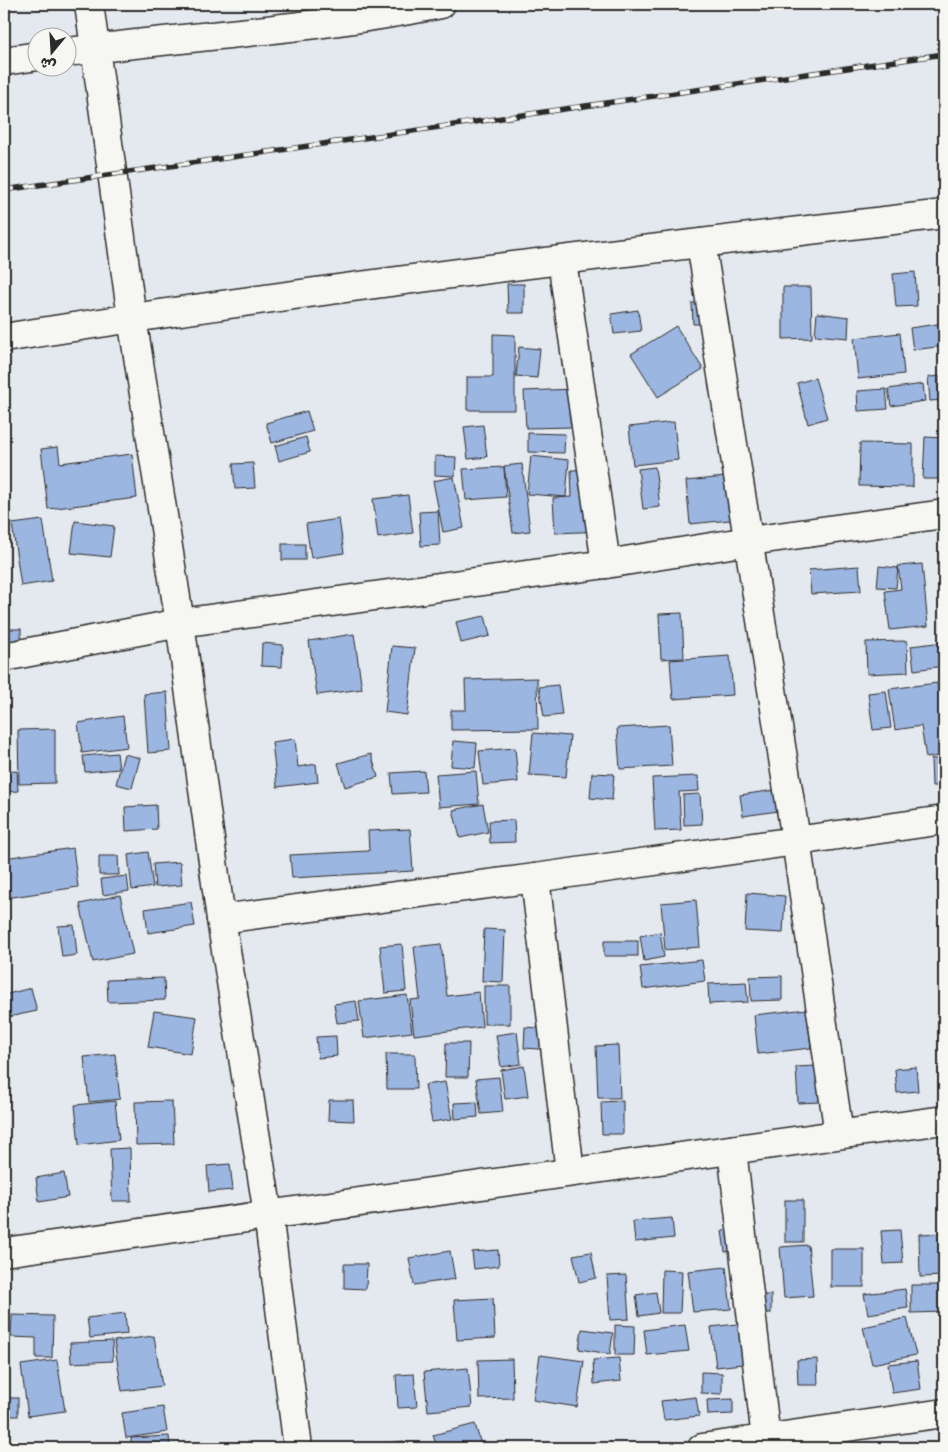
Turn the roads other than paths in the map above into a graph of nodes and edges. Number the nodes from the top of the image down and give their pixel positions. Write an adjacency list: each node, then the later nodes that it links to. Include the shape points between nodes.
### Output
1 (89, 4): 4 (street)
2 (440, 4): 3 (street)
3 (390, 9): 4 (street, via 311,26)
4 (95, 49): 5 (street); 11 (street)
5 (78, 51)
6 (28, 57): 7 (street)
7 (4, 61)
8 (944, 214): 9 (street)
9 (701, 243): 10 (street); 14 (street)
10 (562, 261): 11 (street); 15 (street)
11 (132, 318): 12 (street); 16 (street)
12 (4, 338)
13 (944, 514): 14 (street)
14 (749, 540): 15 (street); 19 (street)
15 (606, 564): 16 (street)
16 (180, 623): 17 (street); 21 (street)
17 (4, 657)
18 (944, 820): 19 (street)
19 (796, 840): 20 (street); 23 (street)
20 (535, 878): 21 (street); 25 (street)
21 (221, 918): 26 (street)
22 (944, 1120): 23 (street)
23 (839, 1134): 24 (street)
24 (732, 1150): 25 (street); 29 (street)
25 (570, 1172): 26 (street)
26 (268, 1214): 27 (street); 30 (street)
27 (4, 1252)
28 (944, 1413): 29 (street)
29 (766, 1439): 31 (street)
30 (298, 1448)
31 (702, 1448)

